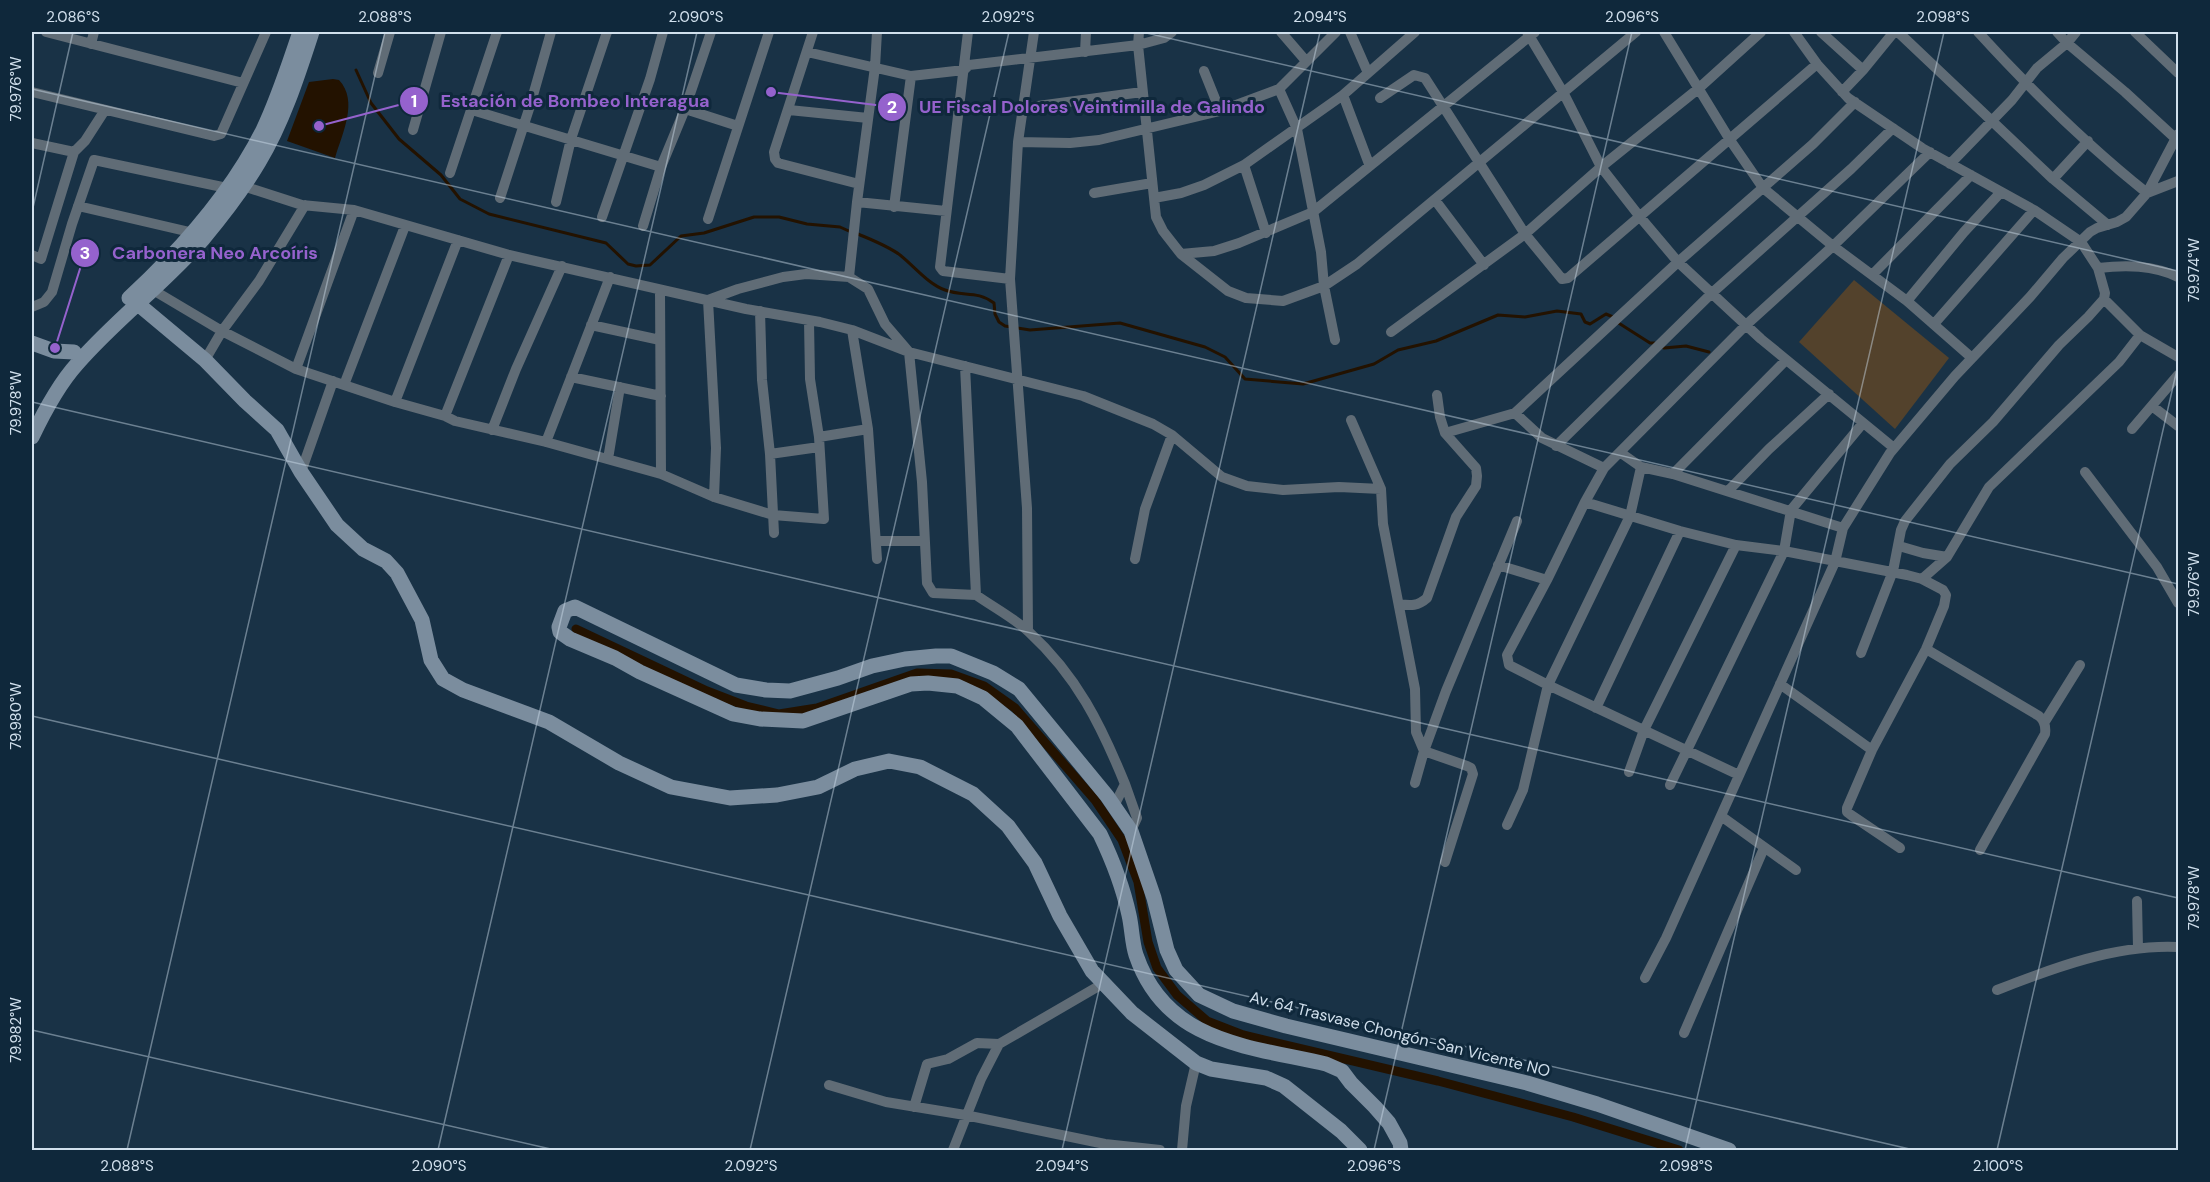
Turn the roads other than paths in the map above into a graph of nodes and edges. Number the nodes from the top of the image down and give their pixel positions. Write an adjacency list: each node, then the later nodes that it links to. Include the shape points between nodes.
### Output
1 (46, 32): 37 (street)
2 (94, 32): 37 (street)
3 (266, 32): 52 (street)
4 (300, 32): 100 (street, via 264,128)
5 (312, 32): 99 (street, via 279,122)
6 (390, 32): 48 (street)
7 (441, 32): 76 (street)
8 (497, 32): 67 (street)
9 (551, 32): 72 (street)
10 (607, 32): 79 (street)
11 (663, 32): 86 (street)
12 (711, 32): 65 (street)
13 (770, 32): 73 (street)
14 (813, 32): 39 (street)
15 (877, 32): 44 (street)
16 (968, 32): 45 (street)
17 (1034, 32): 41 (street)
18 (1086, 32): 40 (street)
19 (1139, 32): 38 (street)
20 (1172, 32): 38 (street)
21 (1281, 32): 42 (street)
22 (1336, 32): 42 (street)
23 (1350, 32): 49 (street)
24 (1415, 32): 49 (street)
25 (1636, 32): 58 (street)
26 (1664, 32): 55 (street)
27 (1761, 32): 55 (street)
28 (1794, 32): 43 (street)
29 (1821, 32): 46 (street)
30 (1896, 32): 46 (street); 71 (street)
31 (1978, 32): 53 (street)
32 (2057, 32): 36 (street)
33 (2076, 32): 36 (street)
34 (2135, 32): 50 (street)
35 (1531, 33): 58 (street); 63 (street)
36 (2067, 43): 53 (street, via 2037,68); 78 (street)
37 (91, 44): 52 (street)
38 (1138, 45): 40 (street); 57 (street)
39 (807, 52): 44 (street); 68 (street)
40 (1085, 52): 41 (street)
41 (1030, 57): 45 (street, via 969,65); 64 (street)
42 (1306, 61): 54 (street)
43 (1817, 64): 59 (street); 80 (street)
44 (875, 67): 51 (street); 70 (street)
45 (964, 70): 51 (street); 115 (street)
46 (1863, 70): 59 (street)
47 (1204, 71): 69 (street)
48 (378, 73)
49 (1368, 73): 60 (street)
50 (2178, 73)
51 (911, 76): 112 (street)
52 (243, 83): 66 (street, via 221,134 214,136)
53 (2026, 84): 71 (street); 81 (street)
54 (1279, 89): 69 (street); 75 (street)
55 (1698, 89): 80 (street); 92 (street)
56 (32, 92): 66 (street)
57 (1142, 92): 64 (street); 77 (street)
58 (1563, 92): 87 (street); 92 (street)
59 (1842, 92): 62 (street)
60 (1343, 95): 75 (street); 88 (street)
61 (1380, 98): 63 (street, via 1418,75 1425,78)
62 (1855, 102): 74 (street); 101 (street)
63 (1444, 106): 87 (street); 88 (street)
64 (1023, 108): 83 (street)
65 (685, 109): 73 (street); 91 (street)
66 (105, 110): 84 (street)
67 (472, 110): 72 (street); 93 (street)
68 (789, 110): 70 (street); 98 (street, via 774,152 778,164)
69 (1220, 111): 77 (street)
70 (868, 118): 98 (street)
71 (1993, 120): 89 (street); 95 (street)
72 (524, 126): 79 (street); 105 (street)
73 (738, 126): 120 (street)
74 (1893, 128): 85 (street); 119 (street)
75 (1297, 129): 90 (street); 116 (street)
76 (413, 130)
77 (1146, 130): 83 (street, via 1070,143); 97 (street)
78 (2177, 136): 104 (street)
79 (571, 139): 86 (street); 108 (street)
80 (1730, 140): 101 (street); 118 (street)
81 (2088, 141): 95 (street); 104 (street)
82 (32, 142): 84 (street)
83 (1018, 142): 141 (street)
84 (74, 152): 132 (street)
85 (1929, 152): 89 (street); 129 (street)
86 (624, 155): 91 (street); 117 (street)
87 (1479, 162): 107 (street); 126 (street)
88 (1369, 164): 116 (street)
89 (1950, 164): 94 (street)
90 (1244, 165): 106 (street, via 1204,185); 125 (street)
91 (661, 166): 123 (street)
92 (1601, 167): 118 (street); 126 (street)
93 (450, 173)
94 (1971, 175): 102 (street); 137 (street)
95 (2053, 179): 121 (street)
96 (2178, 181): 104 (street)
97 (1152, 183): 103 (street); 106 (street)
98 (859, 184): 109 (street)
99 (243, 186): 110 (street); 143 (street, via 203,238)
100 (227, 188): 111 (street, via 94,160); 124 (street)
101 (1763, 188): 119 (street); 133 (street)
102 (2001, 192): 114 (street); 148 (street)
103 (1094, 193)
104 (2147, 193): 121 (street, via 2126,217)
105 (500, 198)
106 (1154, 198): 130 (street, via 1162,231)
107 (1435, 200): 134 (street); 142 (street)
108 (556, 202)
109 (856, 202): 112 (street); 139 (street)
110 (305, 205): 113 (street); 157 (street, via 259,281)
111 (78, 207): 124 (street); 150 (street, via 52,292 44,302)
112 (894, 207): 115 (street)
113 (354, 210): 122 (street); 170 (street)
114 (2034, 210): 128 (street); 153 (street)
115 (945, 211): 141 (street, via 941,269)
116 (1313, 212): 125 (street); 142 (street)
117 (602, 217)
118 (1640, 217): 126 (street, via 1562,279); 133 (street)
119 (1797, 218): 129 (street); 145 (street)
120 (708, 219)
121 (2108, 225): 128 (street, via 2090,232)
122 (405, 226): 127 (street); 176 (street)
123 (643, 226)
124 (194, 233): 163 (street)
125 (1266, 233): 130 (street, via 1214,250)
126 (1525, 234): 134 (street)
127 (458, 240): 131 (street); 181 (street)
128 (2081, 242): 136 (street); 166 (street)
129 (1833, 246): 137 (street); 155 (street)
130 (1181, 254): 142 (street, via 1228,291 1246,298 1283,301)
131 (509, 255): 135 (street); 185 (street)
132 (36, 257)
133 (1678, 262): 145 (street); 183 (street)
134 (1484, 265): 158 (street)
135 (562, 266): 138 (street); 191 (street)
136 (2098, 268): 140 (street, via 2146,267); 146 (street)
137 (1872, 275): 148 (street)
138 (610, 277): 144 (street); 154 (street)
139 (849, 277): 147 (street, via 783,277); 164 (street, via 868,289 885,324)
140 (2178, 277)
141 (1010, 279): 174 (street)
142 (1324, 286): 161 (street)
143 (153, 290): 149 (street); 157 (street)
144 (660, 290): 147 (street); 160 (street)
145 (1712, 292): 155 (street); 197 (street)
146 (2104, 299): 159 (street); 222 (street, via 1950,464 1905,522)
147 (708, 300): 151 (street); 210 (street, via 716,448)
148 (1907, 301): 153 (street)
149 (138, 304): 167 (street); 194 (street, via 77,364)
150 (32, 307)
151 (760, 311): 152 (street); 200 (street)
152 (809, 321): 156 (street); 196 (street, via 810,379)
153 (1934, 324): 166 (street)
154 (591, 325): 160 (street); 173 (street)
155 (1746, 325): 168 (street); 199 (street)
156 (852, 330): 164 (street); 189 (street)
157 (222, 331): 167 (street); 170 (street)
158 (1391, 332)
159 (2140, 335): 165 (street); 224 (street, via 2119,362 1989,487)
160 (660, 340): 180 (street)
161 (1335, 340)
162 (38, 345): 163 (street); 171 (street, via 56,360)
163 (74, 352): 171 (street)
164 (909, 352): 169 (street); 220 (street)
165 (2178, 357)
166 (1972, 358): 198 (street)
167 (205, 360): 204 (street, via 277,430)
168 (1786, 360): 178 (street); 207 (street)
169 (965, 366): 174 (street); 232 (street)
170 (296, 369): 175 (street)
171 (59, 370): 184 (street)
172 (2178, 375): 182 (street)
173 (571, 377): 177 (street); 195 (street)
174 (1017, 379): 193 (street, via 1083,396); 235 (street, via 1027,508)
175 (333, 381): 176 (street); 204 (street)
176 (344, 385): 181 (street)
177 (620, 387): 180 (street); 201 (street)
178 (1829, 394): 187 (street); 209 (street)
179 (1437, 395): 192 (street)
180 (661, 396): 206 (street)
181 (394, 402): 185 (street)
182 (2152, 406): 188 (street); 190 (street)
183 (1515, 413): 192 (street); 197 (street)
184 (32, 416)
185 (445, 416): 191 (street)
186 (1351, 420): 208 (street)
187 (1863, 423): 198 (street); 212 (street)
188 (2178, 426)
189 (868, 429): 196 (street); 219 (street)
190 (2132, 429)
191 (492, 430): 195 (street)
192 (1445, 433): 234 (street, via 1476,468 1476,486 1456,517 1427,597 1410,606)
193 (1172, 435): 208 (street, via 1222,477 1247,486 1283,490); 226 (street, via 1145,509)
194 (32, 437)
195 (546, 442): 201 (street)
196 (819, 442): 200 (street); 213 (street, via 824,519)
197 (1556, 446): 203 (street)
198 (1894, 448): 216 (street)
199 (1621, 453): 202 (street); 203 (street)
200 (770, 454): 213 (street)
201 (608, 459): 206 (street)
202 (1641, 467): 207 (street); 214 (street)
203 (1604, 468): 211 (street)
204 (301, 472): 265 (street, via 337,525 397,573 422,620 430,660 443,679 549,722 670,787 720,797 777,795 818,787 855,769 889,761 920,767 973,794 1008,826 1035,863 1092,971)
205 (2085, 472): 233 (street, via 2157,567)
206 (661, 474): 210 (street)
207 (1673, 474): 209 (street)
208 (1382, 489): 234 (street, via 1383,524)
209 (1728, 491): 212 (street)
210 (714, 497): 213 (street)
211 (1585, 502): 214 (street); 231 (street)
212 (1791, 510): 216 (street); 223 (street)
213 (773, 515): 218 (street)
214 (1630, 516): 217 (street); 240 (street)
215 (1517, 521): 228 (street)
216 (1843, 528): 227 (street)
217 (1680, 531): 221 (street); 241 (street)
218 (774, 533)
219 (876, 541): 220 (street); 225 (street)
220 (925, 541): 232 (street, via 929,590)
221 (1736, 545): 223 (street); 243 (street)
222 (1899, 546): 224 (street); 229 (street)
223 (1784, 551): 227 (street); 246 (street)
224 (1947, 557): 230 (street)
225 (877, 559)
226 (1135, 559)
227 (1835, 562): 229 (street); 239 (street)
228 (1498, 565): 231 (street); 245 (street)
229 (1893, 572): 230 (street); 237 (street)
230 (1922, 579): 236 (street, via 1946,595)
231 (1547, 580): 240 (street, via 1507,655 1509,664)
232 (976, 595): 235 (street)
233 (2178, 603)
234 (1399, 604): 245 (street, via 1415,689 1416,732)
235 (1028, 631): 250 (street, via 1084,697)
236 (1926, 649): 242 (street, via 2039,716); 244 (street)
237 (1862, 653)
238 (2080, 665): 242 (street)
239 (1780, 684): 244 (street); 248 (street)
240 (1548, 685): 241 (street); 254 (street, via 1523,790)
241 (1596, 708): 243 (street)
242 (2044, 723): 258 (street, via 2045,734)
243 (1644, 730): 246 (street); 247 (street)
244 (1872, 750): 257 (street, via 1847,812)
245 (1424, 751): 249 (street); 259 (street, via 1472,768)
246 (1688, 751): 248 (street); 251 (street)
247 (1629, 772)
248 (1739, 775): 253 (street)
249 (1415, 783)
250 (1125, 784): 252 (street); 255 (street, via 1137,818)
251 (1670, 785)
252 (1114, 806): 255 (street, Av. 64 Trasvase Chongón-San Vicente NO); 278 (street, Av. 64 Trasvase Chongón-San Vicente NO, via 1019,689 993,673 951,656 905,659 790,691 766,690 736,685 575,608 565,611 559,627 570,639 684,692 733,714 760,719 803,721 911,684 957,686 983,698 1017,726 1100,834 1129,914 1135,953 1147,983 1164,1005 1196,1029 1221,1040 1342,1071 1389,1124)
253 (1721, 816): 256 (street); 264 (street)
254 (1508, 825)
255 (1131, 831): 279 (street, Av. 64 Trasvase Chongón-San Vicente NO, via 1167,950 1176,970 1199,995 1233,1011 1286,1026 1527,1083)
256 (1764, 848): 260 (street); 267 (street)
257 (1900, 848)
258 (1980, 850)
259 (1445, 862)
260 (1796, 870)
261 (2137, 901): 263 (street)
262 (2178, 947): 263 (street)
263 (2138, 948): 266 (street, via 2054,968)
264 (1645, 978)
265 (1104, 983): 268 (street); 269 (street, via 1132,1012)
266 (1997, 990)
267 (1684, 1033)
268 (999, 1044): 271 (street, via 977,1043 948,1059 927,1064); 272 (street)
269 (1196, 1063): 276 (street, via 1186,1106); 277 (street, via 1266,1078 1284,1086)
270 (829, 1085): 271 (street)
271 (914, 1107): 272 (street)
272 (965, 1116): 273 (street); 274 (street)
273 (1104, 1147): 275 (street)
274 (953, 1150)
275 (1160, 1150)
276 (1182, 1150)
277 (1360, 1150)
278 (1401, 1150)
279 (1728, 1150)

